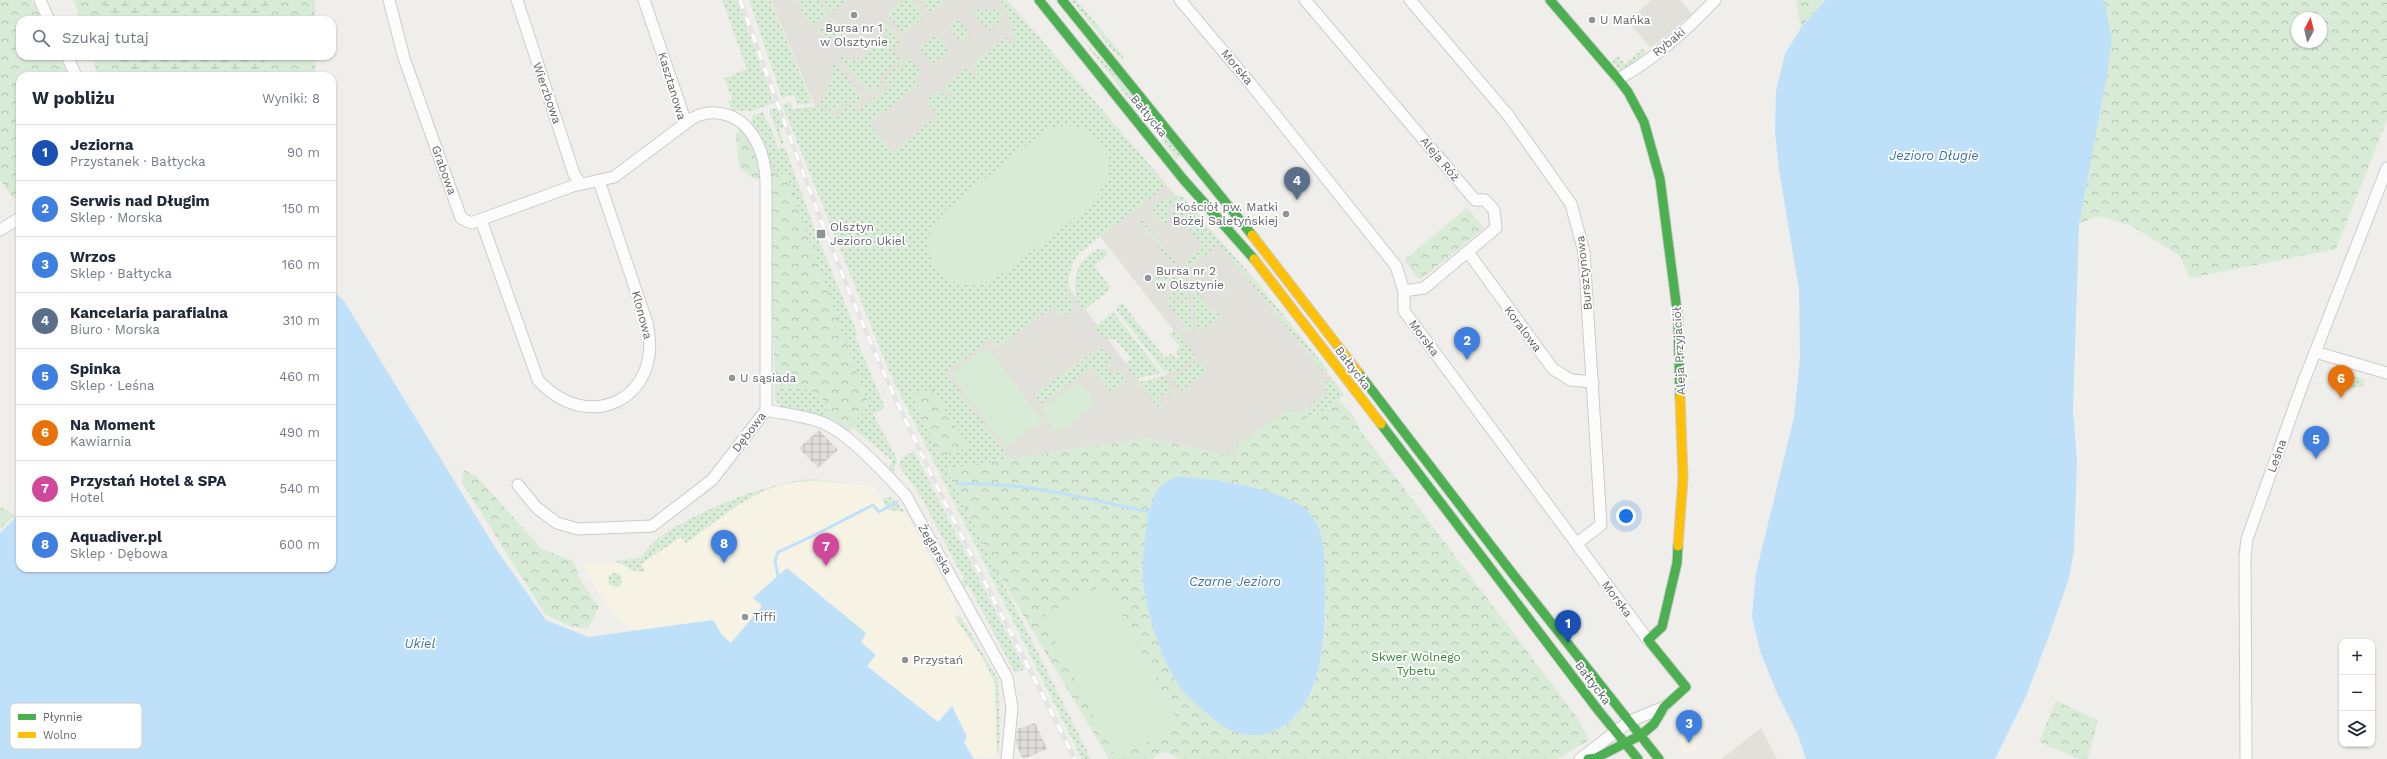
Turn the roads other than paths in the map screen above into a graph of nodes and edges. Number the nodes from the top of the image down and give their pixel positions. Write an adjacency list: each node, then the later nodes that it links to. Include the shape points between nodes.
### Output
1 (40, 0): 12 (street)
2 (389, 0): 21 (street, Grabowa, via 404,58 461,218 471,223)
3 (517, 0): 19 (street, Wierzbowa, via 574,174)
4 (644, 0): 16 (street, Kasztanowa)
5 (1039, 0): 34 (main road, Bałtycka, via 1183,179 1288,302)
6 (1062, 0): 33 (main road, Bałtycka, via 1266,252 1512,573)
7 (1180, 0): 24 (street, Morska, via 1250,83 1396,266)
8 (1305, 0): 23 (street, Aleja Róż, via 1475,200 1485,200 1494,210 1496,228)
9 (1410, 0): 27 (street, Bursztynowa, via 1508,115 1571,204 1584,252)
10 (1550, 0): 15 (main road, Aleja Przyjaciół)
11 (1715, 0): 15 (street, Rybaki, via 1637,68)
12 (47, 16)
13 (69, 60): 14 (street)
14 (74, 72)
15 (1618, 79): 31 (main road, Aleja Przyjaciół, via 1644,122 1654,156 1678,318 1683,478 1678,556 1662,627)
16 (686, 123): 18 (street, Kasztanowa, via 614,177); 28 (street, Dębowa, via 692,117 706,113 722,113 735,117 752,135 763,156 766,182)
17 (2387, 168): 25 (street, Leśna)
18 (599, 181): 19 (street, Kasztanowa); 21 (street, Klonowa, via 647,323 650,342 649,360 641,380 628,394 609,404 590,407 569,402 551,393 538,380)
19 (581, 184): 21 (street, Grabowa)
20 (16, 220): 22 (street)
21 (481, 220)
22 (0, 230)
23 (1468, 252): 24 (street, Aleja Róż, via 1424,288); 27 (street, Koralowa, via 1553,369 1571,380)
24 (1404, 291): 30 (street, Morska, via 1404,311)
25 (2315, 352): 26 (street); 42 (street, Leśna, via 2247,539)
26 (2387, 373)
27 (1593, 382): 30 (street, Bursztynowa, via 1601,525)
28 (766, 410): 29 (street, Dębowa, via 712,480 652,526 578,529 557,523 537,508); 37 (street, Żeglarska, via 816,420 832,427 884,471 906,496 1007,678 1012,708)
29 (518, 485)
30 (1578, 544): 31 (street, Morska)
31 (1648, 640): 32 (main road, via 1686,687)
32 (1664, 707): 33 (street); 35 (main road, via 1654,724)
33 (1630, 721): 34 (street); 35 (main road, Bałtycka)
34 (1616, 731): 36 (main road, Bałtycka); 38 (street)
35 (1641, 735): 36 (main road); 41 (main road, Bałtycka)
36 (1626, 744): 39 (main road, via 1596,758); 40 (main road, Bałtycka)
37 (1007, 759)
38 (1580, 759)
39 (1588, 759)
40 (1638, 759)
41 (1659, 759)
42 (2246, 759)

